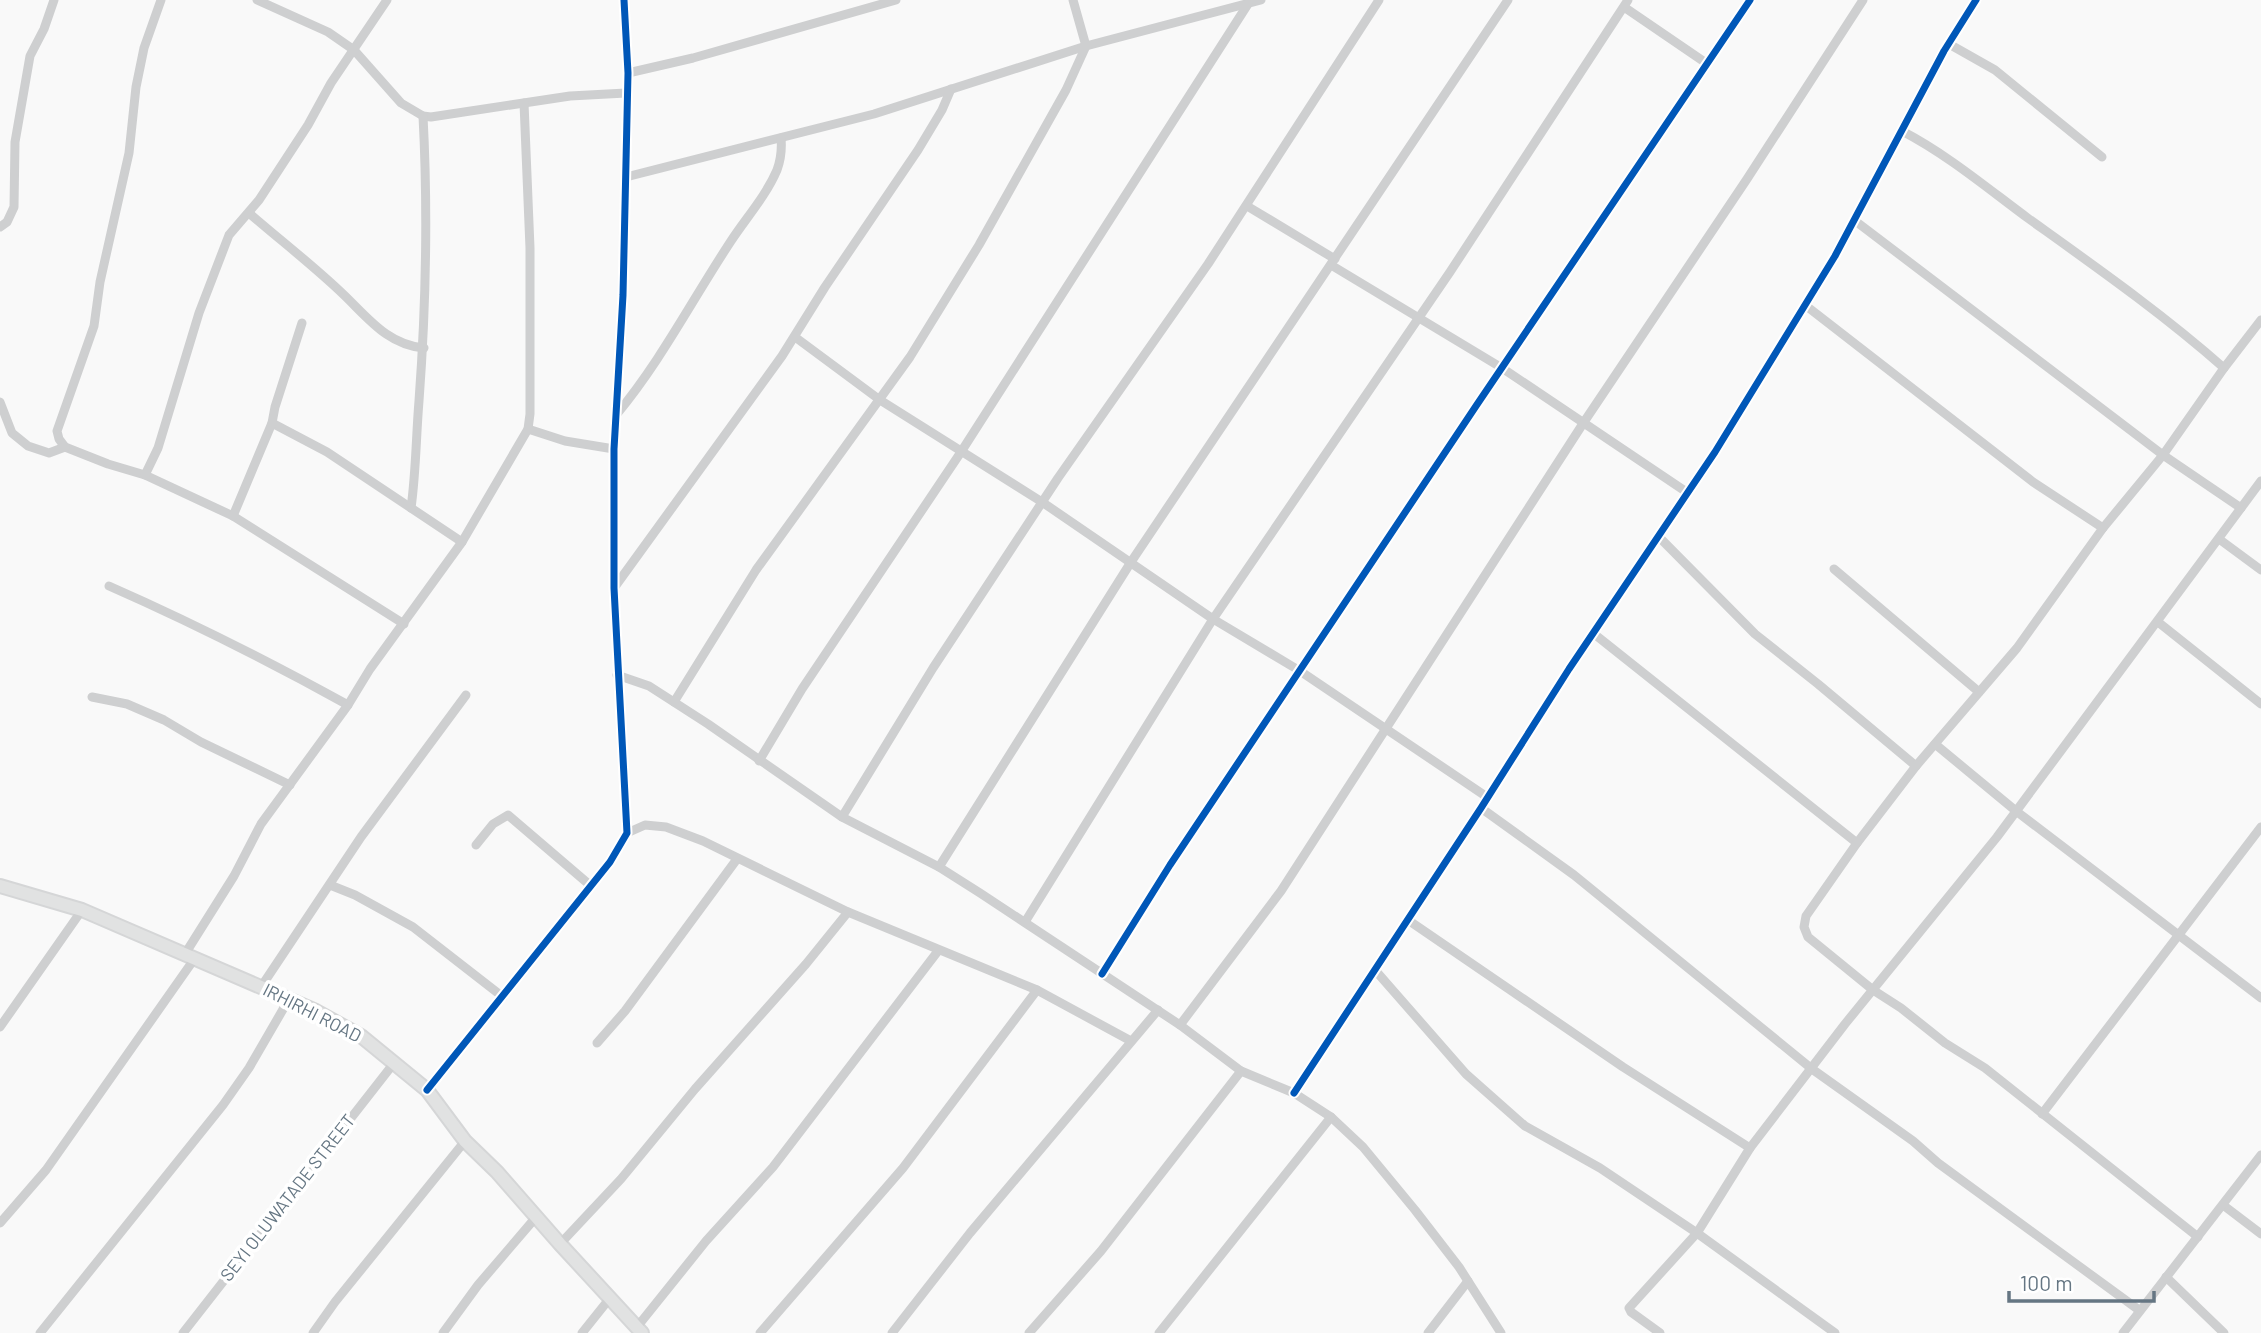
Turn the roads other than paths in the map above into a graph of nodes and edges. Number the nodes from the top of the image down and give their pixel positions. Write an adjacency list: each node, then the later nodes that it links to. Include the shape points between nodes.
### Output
1 (54, 0): 32 (street, via 30,56 15,142 14,208)
2 (161, 0): 48 (street, via 144,48 129,153 94,326 57,430)
3 (387, 0): 18 (street)
4 (624, 0): 20 (street)
5 (896, 0): 20 (street)
6 (1073, 0): 17 (street)
7 (1261, 0): 15 (street)
8 (1379, 0): 29 (street)
9 (1508, 0): 33 (street)
10 (1750, 0): 19 (street)
11 (1863, 0): 45 (street)
12 (1976, 0): 16 (street)
13 (260, 1): 18 (street, via 328,32)
14 (1626, 3): 19 (street); 35 (street)
15 (1248, 4): 17 (street); 50 (street)
16 (1949, 44): 25 (street); 27 (street, via 1995,70)
17 (1086, 46): 21 (street); 42 (street, via 979,245)
18 (354, 50): 24 (street, via 401,103); 30 (street)
19 (1706, 63): 40 (street)
20 (628, 73): 22 (street)
21 (951, 89): 26 (street); 38 (street, via 918,150)
22 (626, 93): 23 (street); 28 (street)
23 (524, 103): 24 (street); 47 (street, via 530,248)
24 (424, 116): 39 (street)
25 (1902, 131): 31 (street); 41 (street, via 1988,187)
26 (781, 138): 28 (street); 44 (street, via 777,170 757,205 652,370)
27 (2102, 157)
28 (626, 177): 44 (street)
29 (1247, 206): 33 (street); 55 (street)
30 (249, 213): 39 (street, via 368,321 403,344); 52 (street, via 224,246)
31 (1854, 220): 34 (street); 51 (street)
32 (0, 227)
33 (1333, 262): 35 (street); 63 (street)
34 (1805, 305): 54 (street); 59 (street, via 2033,482)
35 (1419, 318): 40 (street); 68 (street)
36 (2261, 320): 41 (street)
37 (302, 323): 46 (street)
38 (795, 337): 42 (street); 67 (street)
39 (424, 348): 56 (street)
40 (1502, 368): 45 (street); 72 (street)
41 (2224, 368): 51 (street)
42 (880, 400): 50 (street); 77 (street, via 756,570)
43 (0, 402): 48 (street, via 12,433 28,446 49,453)
44 (616, 415): 49 (street)
45 (1584, 422): 54 (street); 80 (street)
46 (272, 423): 56 (street, via 327,452); 58 (street)
47 (528, 429): 49 (street); 62 (street)
48 (65, 447): 52 (street)
49 (614, 449): 67 (street)
50 (961, 452): 55 (street); 82 (street, via 802,689)
51 (2164, 455): 57 (street); 59 (street)
52 (145, 475): 58 (street)
53 (2261, 481): 57 (street)
54 (1688, 493): 60 (street)
55 (1042, 502): 63 (street); 88 (street)
56 (411, 508): 62 (street)
57 (2241, 508): 61 (street)
58 (233, 516): 70 (street)
59 (2103, 528): 74 (street, via 2017,648)
60 (1658, 536): 71 (street); 83 (street, via 1755,634)
61 (2219, 539): 65 (street); 69 (street)
62 (462, 542): 70 (street)
63 (1131, 562): 68 (street); 94 (street)
64 (1834, 569): 74 (street)
65 (2261, 570)
66 (109, 586): 79 (street, via 263,658)
67 (614, 588): 73 (street)
68 (1213, 619): 72 (street); 101 (street)
69 (2158, 622): 78 (street); 87 (street)
70 (404, 624): 79 (street)
71 (1593, 633): 85 (street); 91 (street)
72 (1300, 671): 80 (street); 106 (street)
73 (617, 675): 77 (street, via 649,686); 90 (street)
74 (1979, 692): 81 (street)
75 (466, 695): 95 (street)
76 (92, 697): 84 (street, via 127,704 164,720)
77 (674, 702): 82 (street)
78 (2261, 704)
79 (348, 705): 84 (street)
80 (1386, 730): 85 (street); 114 (street, via 1281,891)
81 (1935, 744): 83 (street); 87 (street)
82 (760, 761): 88 (street)
83 (1916, 766): 91 (street)
84 (290, 785): 104 (street, via 261,824)
85 (1487, 797): 86 (street)
86 (1481, 808): 100 (street); 119 (street, via 1574,875)
87 (2016, 811): 102 (street); 109 (street)
88 (842, 817): 94 (street)
89 (2261, 827): 102 (street)
90 (627, 833): 93 (street, via 645,825 666,827); 97 (street)
91 (1857, 843): 109 (street, via 1806,916 1804,927 1808,937)
92 (477, 845): 97 (street, via 493,824 508,815)
93 (737, 859): 99 (street); 117 (street)
94 (939, 867): 101 (street)
95 (330, 885): 107 (street); 110 (street, via 412,927)
96 (0, 886): 98 (street, IRHIRHI ROAD)
97 (591, 886): 110 (street)
98 (82, 910): 104 (street, IRHIRHI ROAD); 115 (street)
99 (848, 912): 103 (street); 134 (street)
100 (1408, 920): 105 (street); 126 (street)
101 (1025, 922): 106 (street)
102 (2179, 936): 111 (street); 123 (street)
103 (939, 951): 108 (street); 139 (street)
104 (190, 956): 107 (street, IRHIRHI ROAD); 130 (street, via 46,1170)
105 (1375, 970): 122 (street); 131 (street, via 1466,1074 1525,1126 1600,1168)
106 (1102, 974): 113 (street)
107 (261, 987): 112 (street, IRHIRHI ROAD)
108 (1037, 990): 116 (street); 145 (street, via 903,1168)
109 (1873, 990): 119 (street); 123 (street)
110 (503, 997): 121 (street)
111 (2261, 998)
112 (289, 999): 118 (street, IRHIRHI ROAD, via 361,1036); 140 (street, via 223,1105)
113 (1158, 1010): 114 (street); 116 (street)
114 (1180, 1024): 120 (street)
115 (0, 1027)
116 (1131, 1041): 146 (street)
117 (597, 1043)
118 (394, 1063): 121 (street, IRHIRHI ROAD); 141 (street, SEYI OLUWATADE STREET)
119 (1812, 1069): 126 (street); 138 (street)
120 (1241, 1071): 122 (street); 147 (street, via 1101,1251)
121 (426, 1090): 125 (street, IRHIRHI ROAD)
122 (1294, 1093): 124 (street)
123 (2042, 1114): 133 (street)
124 (1331, 1117): 136 (street, via 1415,1210); 148 (street)
125 (464, 1141): 129 (street, IRHIRHI ROAD); 142 (street)
126 (1750, 1148): 131 (street)
127 (2261, 1155): 128 (street)
128 (2223, 1205): 132 (street); 133 (street)
129 (537, 1216): 134 (street, IRHIRHI ROAD); 143 (street)
130 (0, 1223)
131 (1696, 1233): 151 (street, via 1629,1308); 152 (street)
132 (2261, 1234)
133 (2198, 1237): 135 (street)
134 (560, 1244): 137 (street, IRHIRHI ROAD)
135 (2166, 1277): 138 (street); 154 (street)
136 (1468, 1281): 149 (street); 150 (street)
137 (610, 1298): 139 (street, IRHIRHI ROAD); 144 (street)
138 (2139, 1310): 153 (street)
139 (640, 1330)
140 (40, 1333)
141 (183, 1333)
142 (313, 1333)
143 (443, 1333)
144 (582, 1333)
145 (760, 1333)
146 (892, 1333)
147 (1030, 1333)
148 (1158, 1333)
149 (1428, 1333)
150 (1501, 1333)
151 (1660, 1333)
152 (1835, 1333)
153 (2123, 1333)
154 (2224, 1333)

